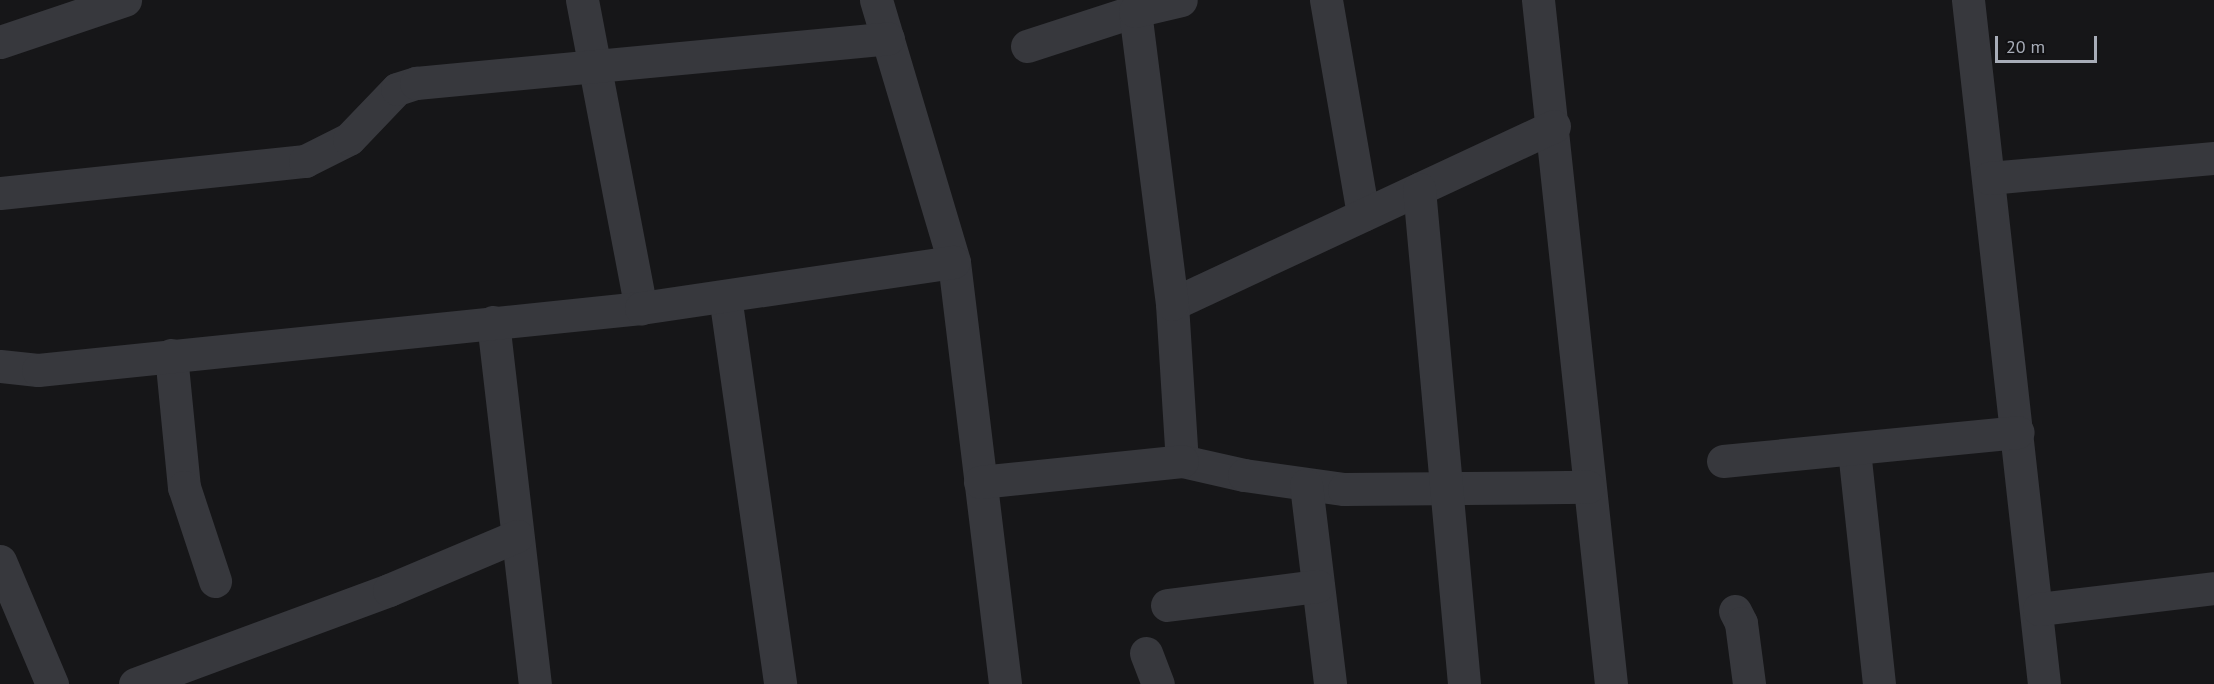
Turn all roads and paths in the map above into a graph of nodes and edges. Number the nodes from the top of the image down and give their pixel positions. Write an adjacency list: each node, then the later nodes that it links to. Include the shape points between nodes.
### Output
1 (124, 0): 10 (street)
2 (582, 0): 12 (street)
3 (876, 0): 9 (street)
4 (1181, 0): 8 (street)
5 (1326, 0): 18 (street)
6 (1538, 0): 13 (street)
7 (1968, 0): 15 (street)
8 (1135, 11): 11 (street); 21 (street)
9 (888, 38): 12 (street); 19 (street)
10 (0, 42)
11 (1027, 46)
12 (595, 69): 17 (street, via 416,83 397,89 349,139 305,162); 22 (street)
13 (1554, 126): 16 (street); 33 (street)
14 (2214, 158): 15 (street)
15 (1989, 178): 26 (street)
16 (1419, 189): 18 (street); 32 (street)
17 (0, 194)
18 (1363, 215): 21 (street)
19 (954, 262): 20 (street); 30 (street)
20 (725, 296): 22 (street); 46 (street)
21 (1172, 304): 28 (street)
22 (641, 308): 23 (street)
23 (493, 322): 24 (street); 34 (street)
24 (171, 355): 25 (street, via 38,370); 36 (street, via 184,487)
25 (0, 366)
26 (2018, 432): 27 (street); 40 (street)
27 (1854, 450): 29 (street); 53 (street)
28 (1182, 461): 30 (street); 31 (street)
29 (1723, 461)
30 (980, 482): 47 (street)
31 (1306, 485): 32 (street); 37 (street)
32 (1447, 488): 33 (street); 50 (street)
33 (1588, 488): 51 (street)
34 (517, 536): 44 (street, via 389,590); 45 (street)
35 (1, 567): 43 (street)
36 (215, 581)
37 (1318, 586): 39 (street); 49 (street)
38 (2214, 588): 40 (street)
39 (1167, 605)
40 (2039, 609): 54 (street)
41 (1735, 611): 52 (street, via 1741,623)
42 (1146, 653): 48 (street)
43 (52, 684)
44 (135, 684)
45 (535, 684)
46 (780, 684)
47 (1005, 684)
48 (1158, 684)
49 (1330, 684)
50 (1464, 684)
51 (1611, 684)
52 (1749, 684)
53 (1879, 684)
54 (2044, 684)

